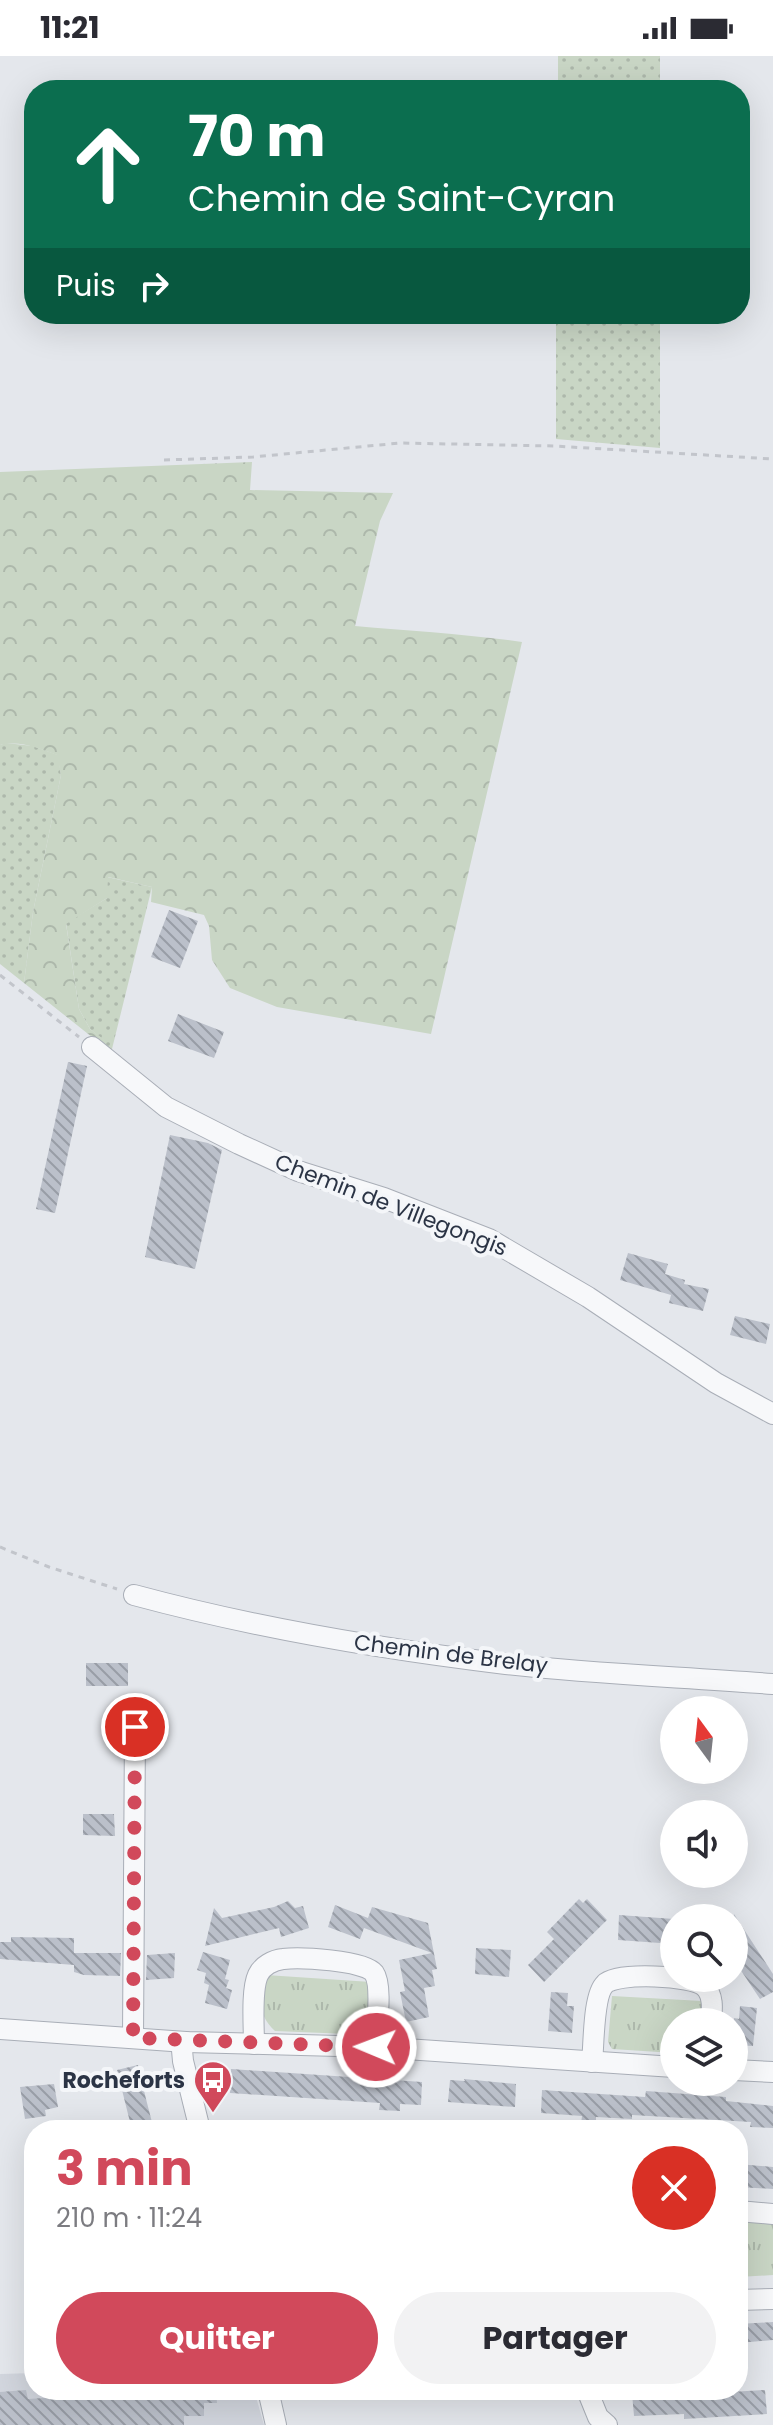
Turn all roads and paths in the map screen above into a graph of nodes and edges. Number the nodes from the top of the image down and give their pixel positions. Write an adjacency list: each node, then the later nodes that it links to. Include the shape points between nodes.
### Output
1 (773, 459): 2 (path, via 400,443)
2 (164, 460)
3 (0, 975): 4 (path)
4 (92, 1047): 5 (street, Chemin de Villegongis, via 166,1107 239,1144 298,1171 489,1239)
5 (773, 1414)
6 (0, 1547): 7 (path)
7 (134, 1595): 8 (street, Chemin de Brelay, via 363,1645 509,1664)
8 (773, 1684)
9 (135, 1727): 12 (street)
10 (712, 2008): 16 (street, via 707,1988 693,1979 619,1976 599,1992)
11 (0, 2029): 12 (street)
12 (133, 2038): 13 (street)
13 (186, 2042): 14 (street); 20 (street, via 183,2061)
14 (254, 2044): 15 (street); 15 (street, via 258,1974 282,1959 365,1965 375,1974)
15 (376, 2047): 16 (street)
16 (592, 2062): 17 (street)
17 (660, 2066)
18 (748, 2071): 19 (street)
19 (773, 2072)
20 (198, 2120)
21 (748, 2212): 22 (street)
22 (773, 2214)
23 (773, 2299): 24 (street)
24 (748, 2300)
25 (270, 2400): 27 (street)
26 (591, 2400): 28 (street)
27 (276, 2425)
28 (607, 2425)

